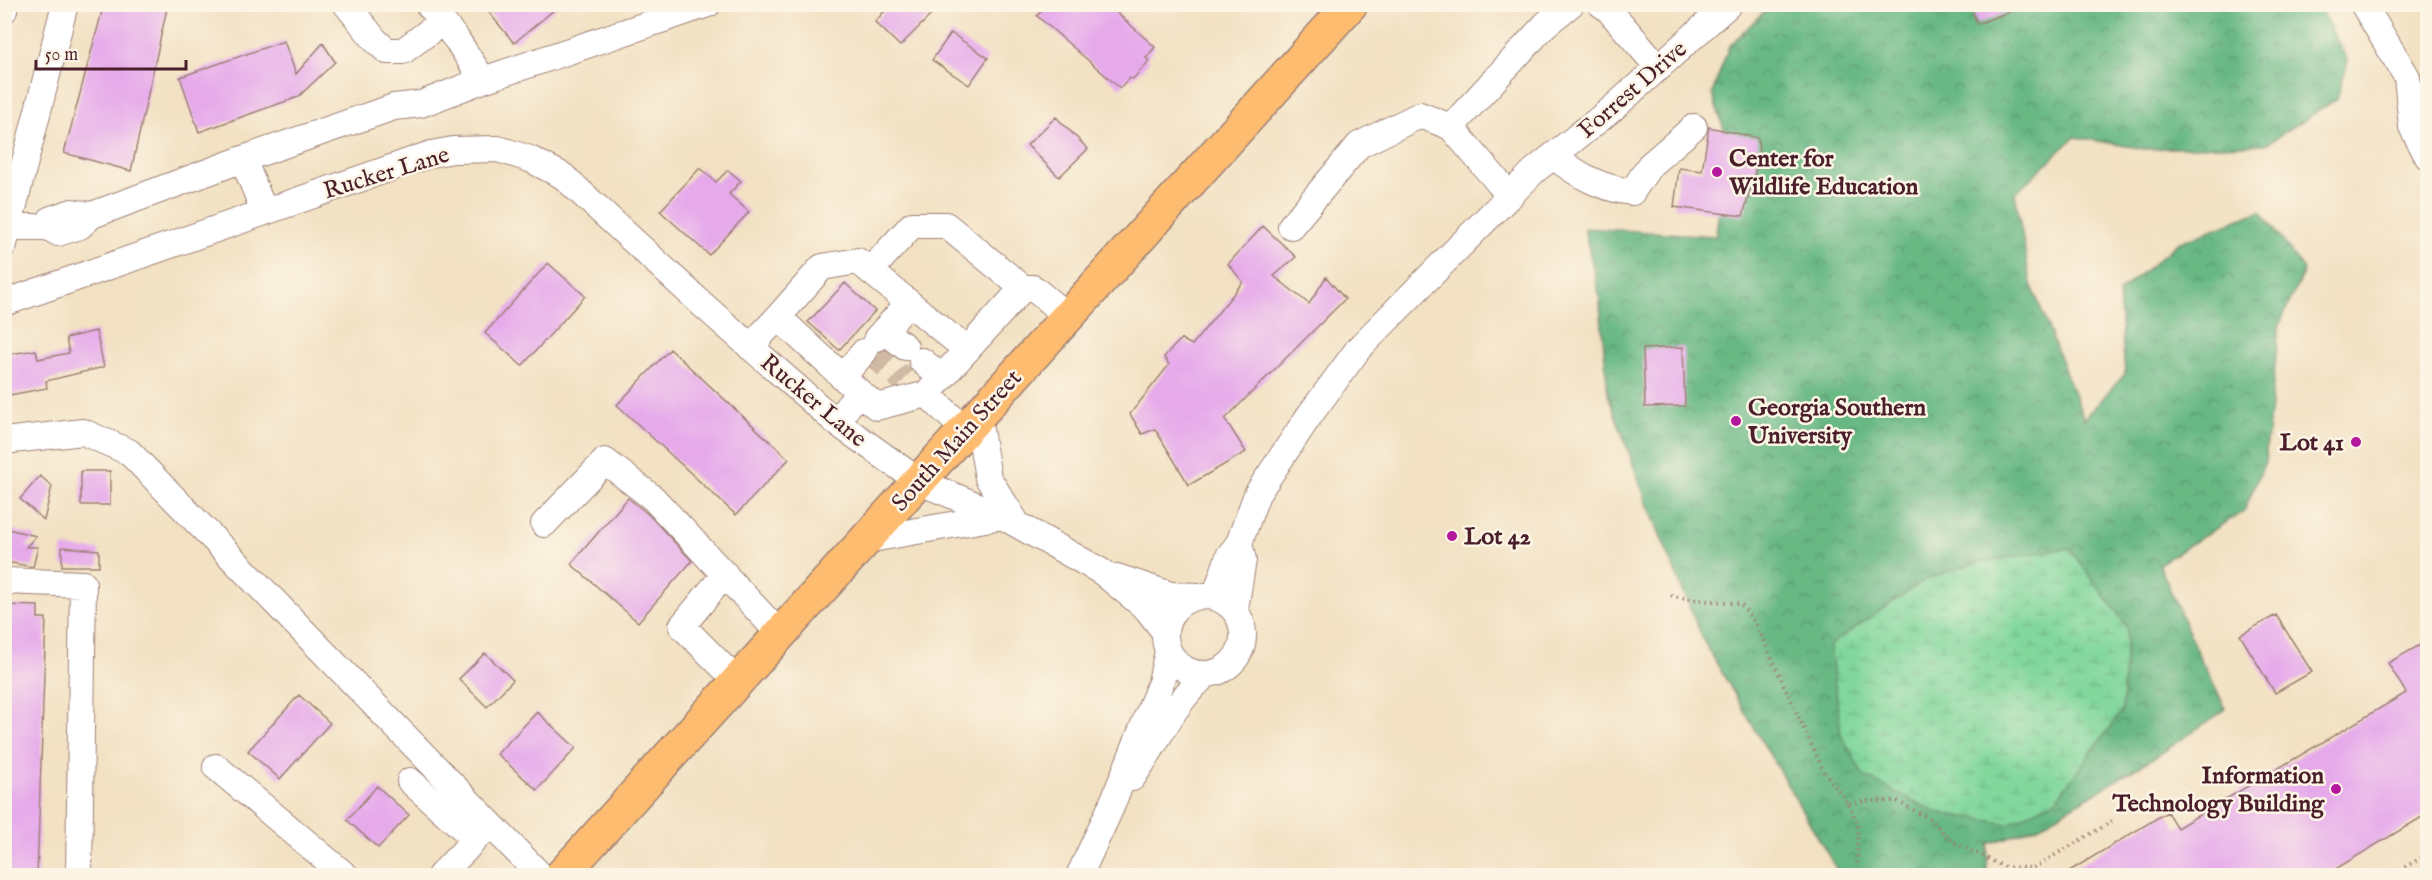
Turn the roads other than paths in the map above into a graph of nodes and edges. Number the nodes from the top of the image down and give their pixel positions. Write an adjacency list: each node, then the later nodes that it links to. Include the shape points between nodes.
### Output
1 (5, 4): 10 (street)
2 (65, 4): 22 (street)
3 (346, 4): 11 (street, via 387,51 403,51)
4 (708, 4): 13 (street)
5 (1350, 4): 27 (main road, South Main Street)
6 (1571, 4): 14 (street, via 1546,24)
7 (1601, 4): 12 (street)
8 (1729, 4): 12 (street, Forrest Drive)
9 (2363, 4): 16 (street, via 2408,77 2412,127)
10 (4, 10)
11 (435, 13): 13 (street)
12 (1659, 68): 18 (street, Forrest Drive)
13 (478, 72): 17 (street, via 421,104 394,107)
14 (1451, 127): 19 (street); 21 (street, via 1420,115 1359,145)
15 (1694, 127): 18 (street, via 1650,165 1632,192 1612,190)
16 (2427, 157)
17 (243, 159): 20 (street); 22 (street, via 92,216 80,226 58,233 48,227)
18 (1543, 163): 19 (street, Forrest Drive)
19 (1510, 196): 44 (street, Forrest Drive, via 1359,348 1309,416 1257,494 1239,543 1229,556)
20 (264, 211): 25 (street, Rucker Lane); 30 (street, Rucker Lane, via 431,154 498,149 530,159 563,176)
21 (1291, 226)
22 (7, 235)
23 (870, 271): 24 (street, via 912,225 946,225); 26 (street); 28 (street, via 858,261 822,267)
24 (1023, 288): 27 (street, via 1033,288); 31 (street)
25 (4, 303)
26 (909, 303): 29 (street); 31 (street)
27 (1066, 316): 35 (main road, South Main Street)
28 (778, 317): 30 (street); 32 (street)
29 (875, 340): 32 (street); 33 (street, via 913,354)
30 (750, 347): 34 (street, Rucker Lane)
31 (967, 350): 33 (street)
32 (851, 385): 33 (street, via 877,407); 34 (street)
33 (924, 387): 35 (street)
34 (836, 422): 37 (street, Rucker Lane)
35 (972, 424): 37 (main road, South Main Street); 38 (street, via 988,478)
36 (4, 441): 52 (street, via 83,432 129,452)
37 (920, 482): 38 (street, Rucker Lane); 40 (main road, South Main Street)
38 (1010, 521): 40 (street); 41 (street, Rucker Lane)
39 (544, 524): 42 (street, via 605,461 653,498)
40 (866, 540): 45 (main road, South Main Street)
41 (1102, 573): 44 (street, via 1172,595); 46 (street, via 1147,609)
42 (725, 574): 45 (street); 48 (street, via 682,626)
43 (4, 581): 53 (street, via 83,584)
44 (1216, 601): 46 (street, via 1186,600 1176,608 1168,619); 47 (street, via 1244,629 1241,650 1228,667)
45 (779, 633): 48 (main road, South Main Street)
46 (1167, 641): 47 (street, via 1183,668); 51 (street, via 1161,682)
47 (1207, 674): 51 (street, via 1177,703 1161,736)
48 (736, 680): 57 (main road, South Main Street)
49 (216, 767): 54 (street)
50 (410, 781): 52 (street)
51 (1111, 807): 58 (street)
52 (483, 831): 55 (street); 56 (street)
53 (79, 876)
54 (346, 876)
55 (440, 876)
56 (541, 876)
57 (561, 876)
58 (1079, 876)

